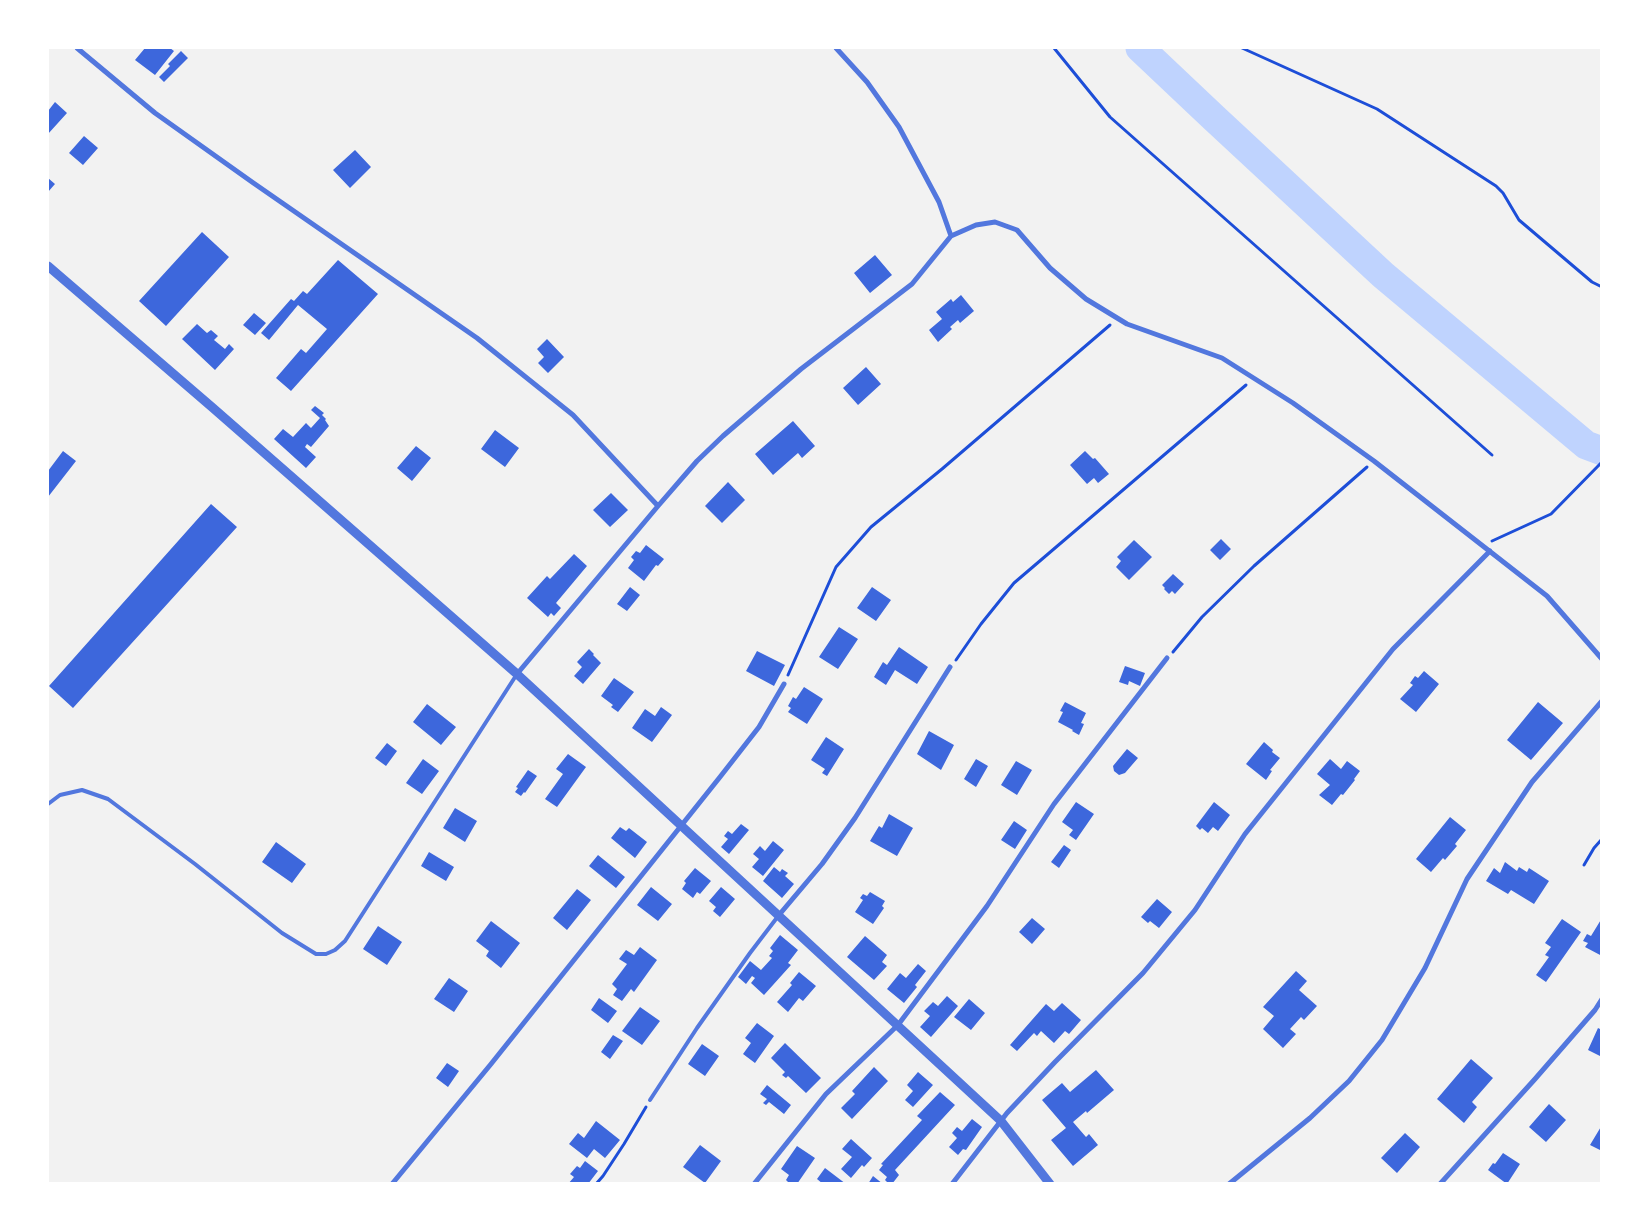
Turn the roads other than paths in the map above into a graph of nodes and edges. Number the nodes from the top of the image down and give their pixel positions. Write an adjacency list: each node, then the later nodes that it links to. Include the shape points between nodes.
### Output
1 (77, 48): 5 (street, via 155,112 477,338 573,415)
2 (836, 48): 3 (street, via 867,82 899,127 939,202)
3 (951, 236): 5 (street, via 912,284 750,411 697,461); 6 (street, via 976,225 995,222 1018,230 1050,268 1086,299 1127,324 1222,358 1294,403)
4 (48, 266): 10 (street)
5 (658, 506): 10 (street)
6 (1490, 551): 8 (street, via 1547,596); 19 (street, via 1393,649 1245,834 1195,910 1144,973 1055,1062)
7 (1167, 658): 17 (street, via 1054,804 987,906)
8 (1602, 659)
9 (950, 668): 15 (street, via 855,818)
10 (517, 674): 13 (lane, via 345,941 326,954 316,954 282,933 108,799 82,790 60,795); 14 (street)
11 (784, 684): 14 (street, via 759,727)
12 (1602, 700): 24 (street, via 1532,782 1467,879 1425,968 1382,1040 1349,1081 1310,1118)
13 (48, 804)
14 (681, 826): 15 (street); 20 (street)
15 (779, 915): 17 (street); 18 (lane, via 696,1028)
16 (1602, 999): 25 (street)
17 (898, 1025): 19 (street); 21 (street, via 826,1094)
18 (650, 1100)
19 (1002, 1121): 22 (street); 23 (street)
20 (392, 1184)
21 (754, 1184)
22 (952, 1184)
23 (1050, 1184)
24 (1229, 1184)
25 (1440, 1184)

